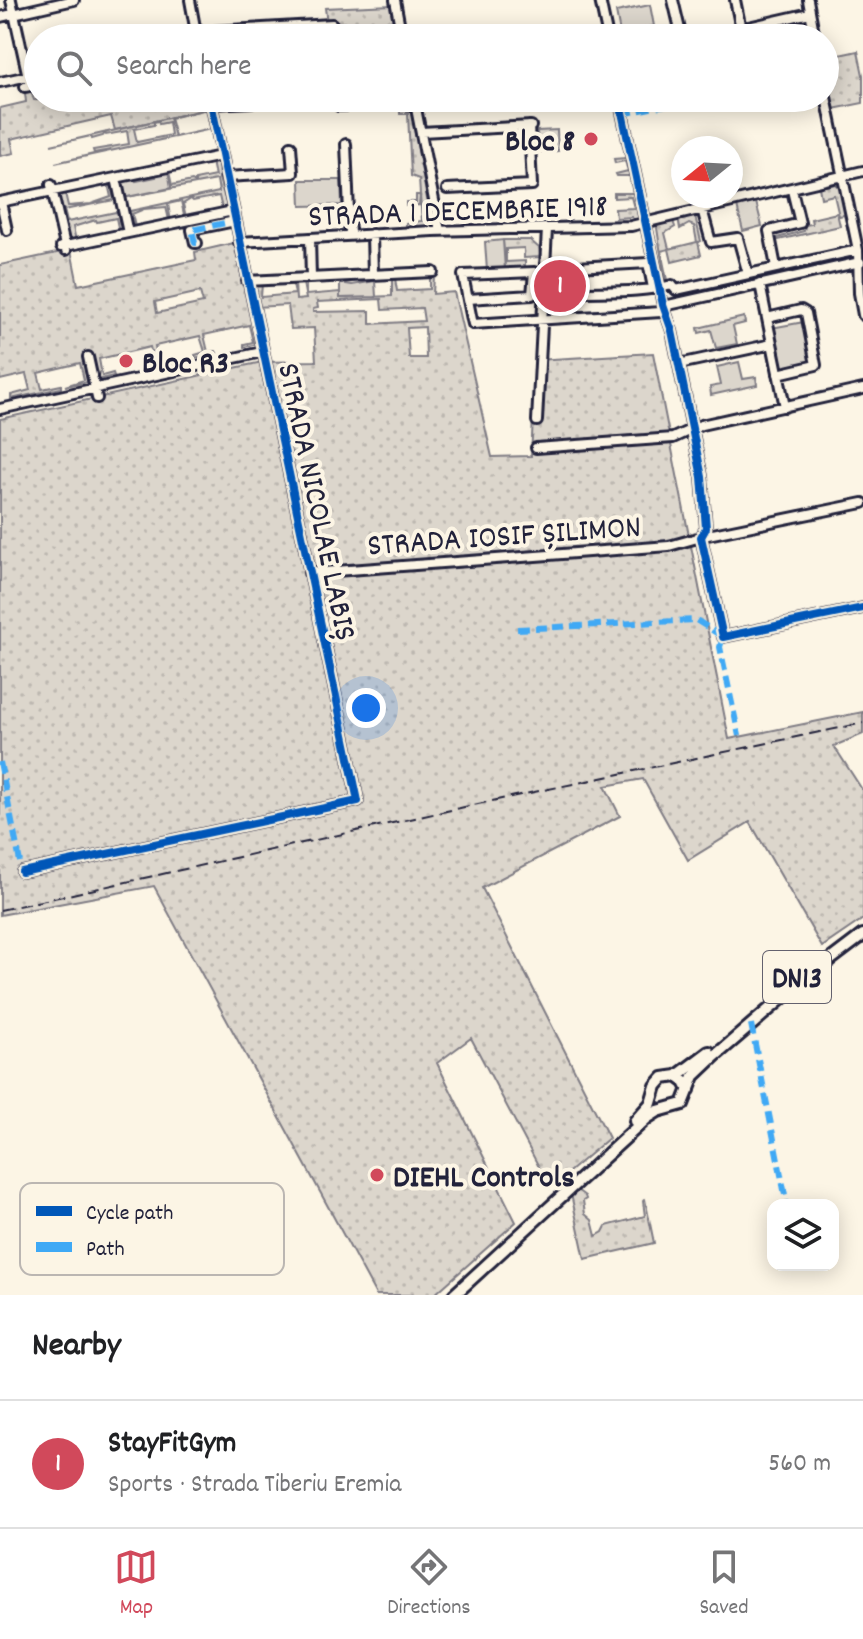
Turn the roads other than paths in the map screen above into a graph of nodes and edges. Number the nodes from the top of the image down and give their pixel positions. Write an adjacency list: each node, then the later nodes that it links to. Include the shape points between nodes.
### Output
1 (11, 0): 9 (street)
2 (74, 0): 9 (street)
3 (190, 0): 12 (street)
4 (395, 0): 13 (street)
5 (600, 0): 14 (street)
6 (673, 0): 15 (street)
7 (735, 0): 16 (street)
8 (808, 0): 10 (street)
9 (14, 13): 11 (street); 19 (street)
10 (810, 13): 17 (street); 18 (street)
11 (0, 17)
12 (195, 24)
13 (398, 24)
14 (605, 24)
15 (679, 24)
16 (740, 24)
17 (763, 24)
18 (812, 24)
19 (24, 58)
20 (24, 77): 21 (street)
21 (0, 82)
22 (212, 112): 29 (street, STRADA NICOLAE LABIȘ)
23 (417, 112): 26 (street)
24 (622, 112): 41 (street)
25 (829, 112): 32 (street)
26 (421, 132): 35 (street, via 530,126 532,185); 44 (street)
27 (346, 144): 47 (street)
28 (291, 146): 31 (street, via 293,173)
29 (221, 156): 31 (street, STRADA NICOLAE LABIȘ); 33 (street)
30 (863, 171): 32 (street, STRADA 1 DECEMBRIE 1918)
31 (226, 177): 39 (street, STRADA NICOLAE LABIȘ)
32 (842, 177): 36 (street, STRADA 1 DECEMBRIE 1918); 51 (street)
33 (116, 178): 34 (street); 45 (street)
34 (52, 188): 37 (street); 45 (street, via 64,248)
35 (447, 189)
36 (792, 190): 38 (street, STRADA 1 DECEMBRIE 1918); 53 (street, via 800,223 769,231)
37 (0, 202): 43 (street)
38 (702, 209): 41 (street, STRADA 1 DECEMBRIE 1918); 55 (street, via 711,242 738,238)
39 (233, 211): 40 (street, STRADA NICOLAE LABIȘ); 45 (street)
40 (235, 221): 49 (street, STRADA NICOLAE LABIȘ); 50 (street, via 192,230)
41 (645, 224): 42 (street, STRADA 1 DECEMBRIE 1918); 62 (street)
42 (547, 229): 44 (street, STRADA 1 DECEMBRIE 1918); 60 (street)
43 (7, 230)
44 (440, 231): 46 (street, STRADA 1 DECEMBRIE 1918)
45 (128, 233)
46 (372, 234): 47 (street, STRADA 1 DECEMBRIE 1918); 56 (street)
47 (350, 235): 48 (street, STRADA 1 DECEMBRIE 1918)
48 (310, 238): 49 (street, STRADA 1 DECEMBRIE 1918); 57 (street)
49 (239, 242): 58 (street, STRADA NICOLAE LABIȘ)
50 (197, 243)
51 (858, 250): 52 (street); 53 (street)
52 (860, 262): 61 (street); 65 (street)
53 (776, 267): 55 (street)
54 (433, 272): 56 (street)
55 (748, 274): 62 (street, via 676,290 672,285)
56 (373, 275): 57 (street)
57 (311, 278): 58 (street)
58 (247, 281): 69 (street, STRADA NICOLAE LABIȘ)
59 (533, 283): 60 (street); 63 (street, via 532,295); 63 (street, via 534,272 463,275)
60 (544, 283): 67 (street)
61 (760, 284): 64 (street); 66 (street)
62 (656, 288): 62 (street, via 578,292 576,267 648,263); 64 (street)
63 (468, 299): 67 (street, via 473,324)
64 (662, 309): 67 (street); 71 (street)
65 (863, 315)
66 (767, 318): 68 (street); 72 (street, via 804,310 816,365)
67 (542, 320): 77 (street)
68 (772, 344): 71 (street); 72 (street)
69 (262, 352): 74 (street); 82 (street, STRADA NICOLAE LABIȘ)
70 (88, 357): 74 (street)
71 (679, 364): 78 (street)
72 (778, 374): 75 (street)
73 (863, 389): 75 (street)
74 (96, 393): 76 (street)
75 (785, 407): 78 (street)
76 (0, 409)
77 (537, 421)
78 (692, 428): 79 (street, via 673,438); 81 (street, via 706,514)
79 (536, 448)
80 (863, 503): 81 (street, STRADA IOSIF ȘILIMON)
81 (702, 536): 82 (street, STRADA IOSIF ȘILIMON, via 669,546); 83 (street, via 723,637)
82 (309, 573): 84 (street, STRADA NICOLAE LABIȘ, via 358,801)
83 (863, 608)
84 (22, 872)
85 (863, 927): 87 (main road, DN13)
86 (863, 935): 88 (main road, via 715,1056 694,1076)
87 (677, 1076): 88 (main road); 89 (main road, DN13, via 663,1078)
88 (689, 1090): 90 (main road, via 683,1104)
89 (655, 1092): 90 (main road); 91 (main road, via 631,1124)
90 (668, 1108): 92 (main road, via 652,1114)
91 (445, 1295)
92 (454, 1295)

